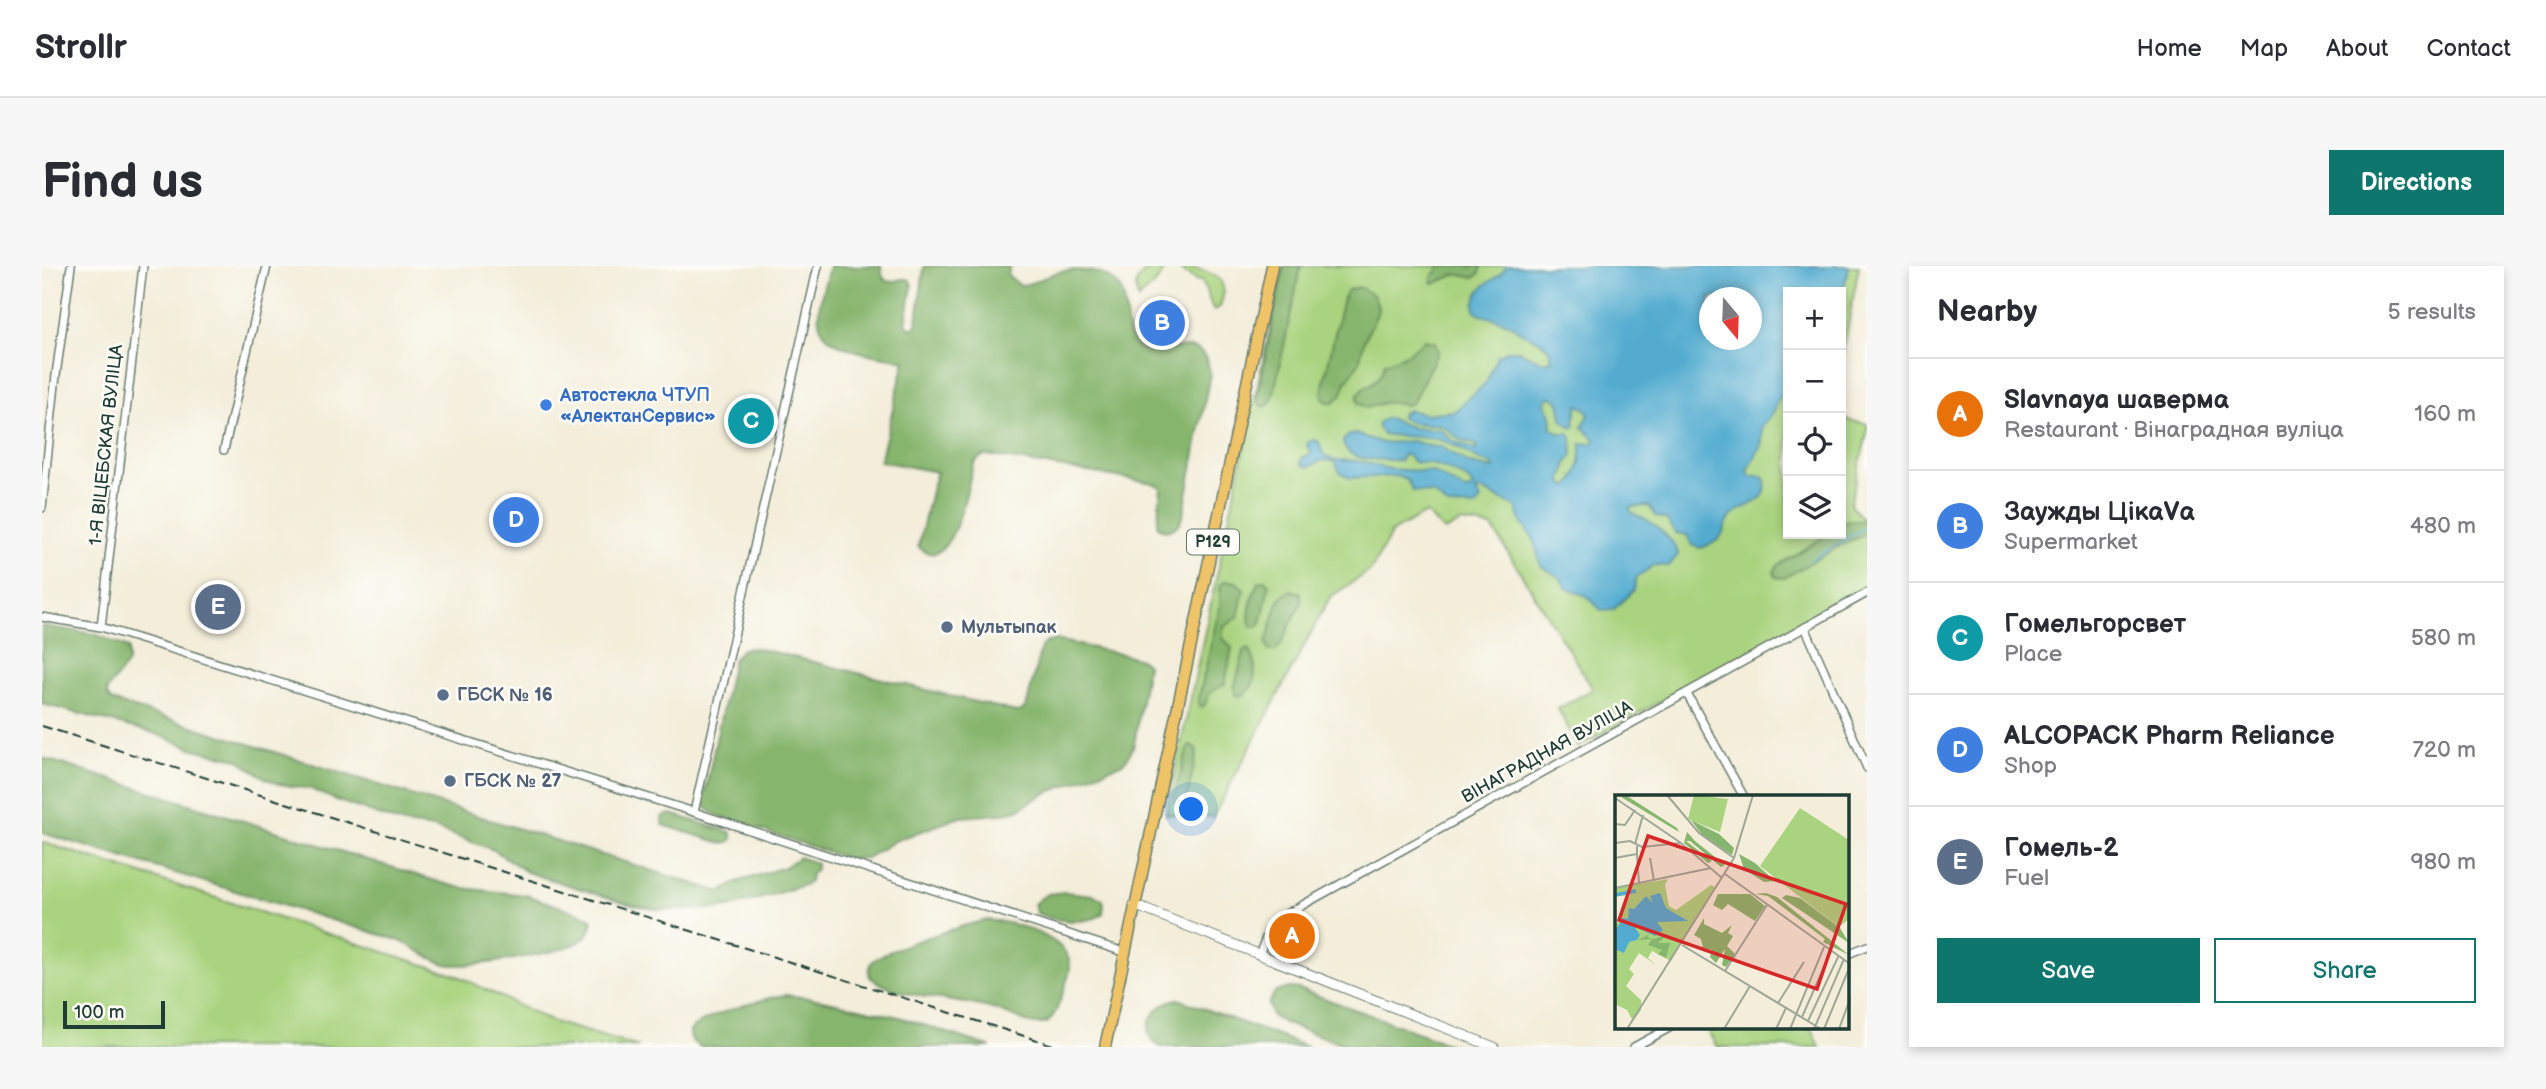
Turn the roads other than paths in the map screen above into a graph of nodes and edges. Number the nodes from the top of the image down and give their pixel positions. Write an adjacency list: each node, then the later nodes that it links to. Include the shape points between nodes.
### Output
1 (71, 266): 7 (street)
2 (143, 266): 10 (street, 1-Я ВІЦЕБСКАЯ ВУЛІЦА)
3 (267, 266): 6 (street)
4 (818, 266): 15 (street)
5 (1272, 266): 16 (main road, Р129)
6 (224, 450)
7 (42, 508)
8 (1867, 593): 11 (street, ВІНАГРАДНАЯ ВУЛІЦА)
9 (42, 617): 10 (street)
10 (101, 627): 15 (street)
11 (1805, 627): 12 (street, ВІНАГРАДНАЯ ВУЛІЦА); 13 (street)
12 (1687, 694): 14 (street); 20 (street, ВІНАГРАДНАЯ ВУЛІЦА, via 1281,917 1272,925)
13 (1867, 768)
14 (1743, 795)
15 (694, 812): 18 (street)
16 (1134, 905): 18 (main road, Р129); 20 (street)
17 (1867, 946): 19 (street)
18 (1124, 952): 22 (main road, Р129)
19 (1850, 953)
20 (1259, 955): 23 (street)
21 (1664, 1030): 24 (street)
22 (1105, 1047)
23 (1494, 1047)
24 (1634, 1047)

